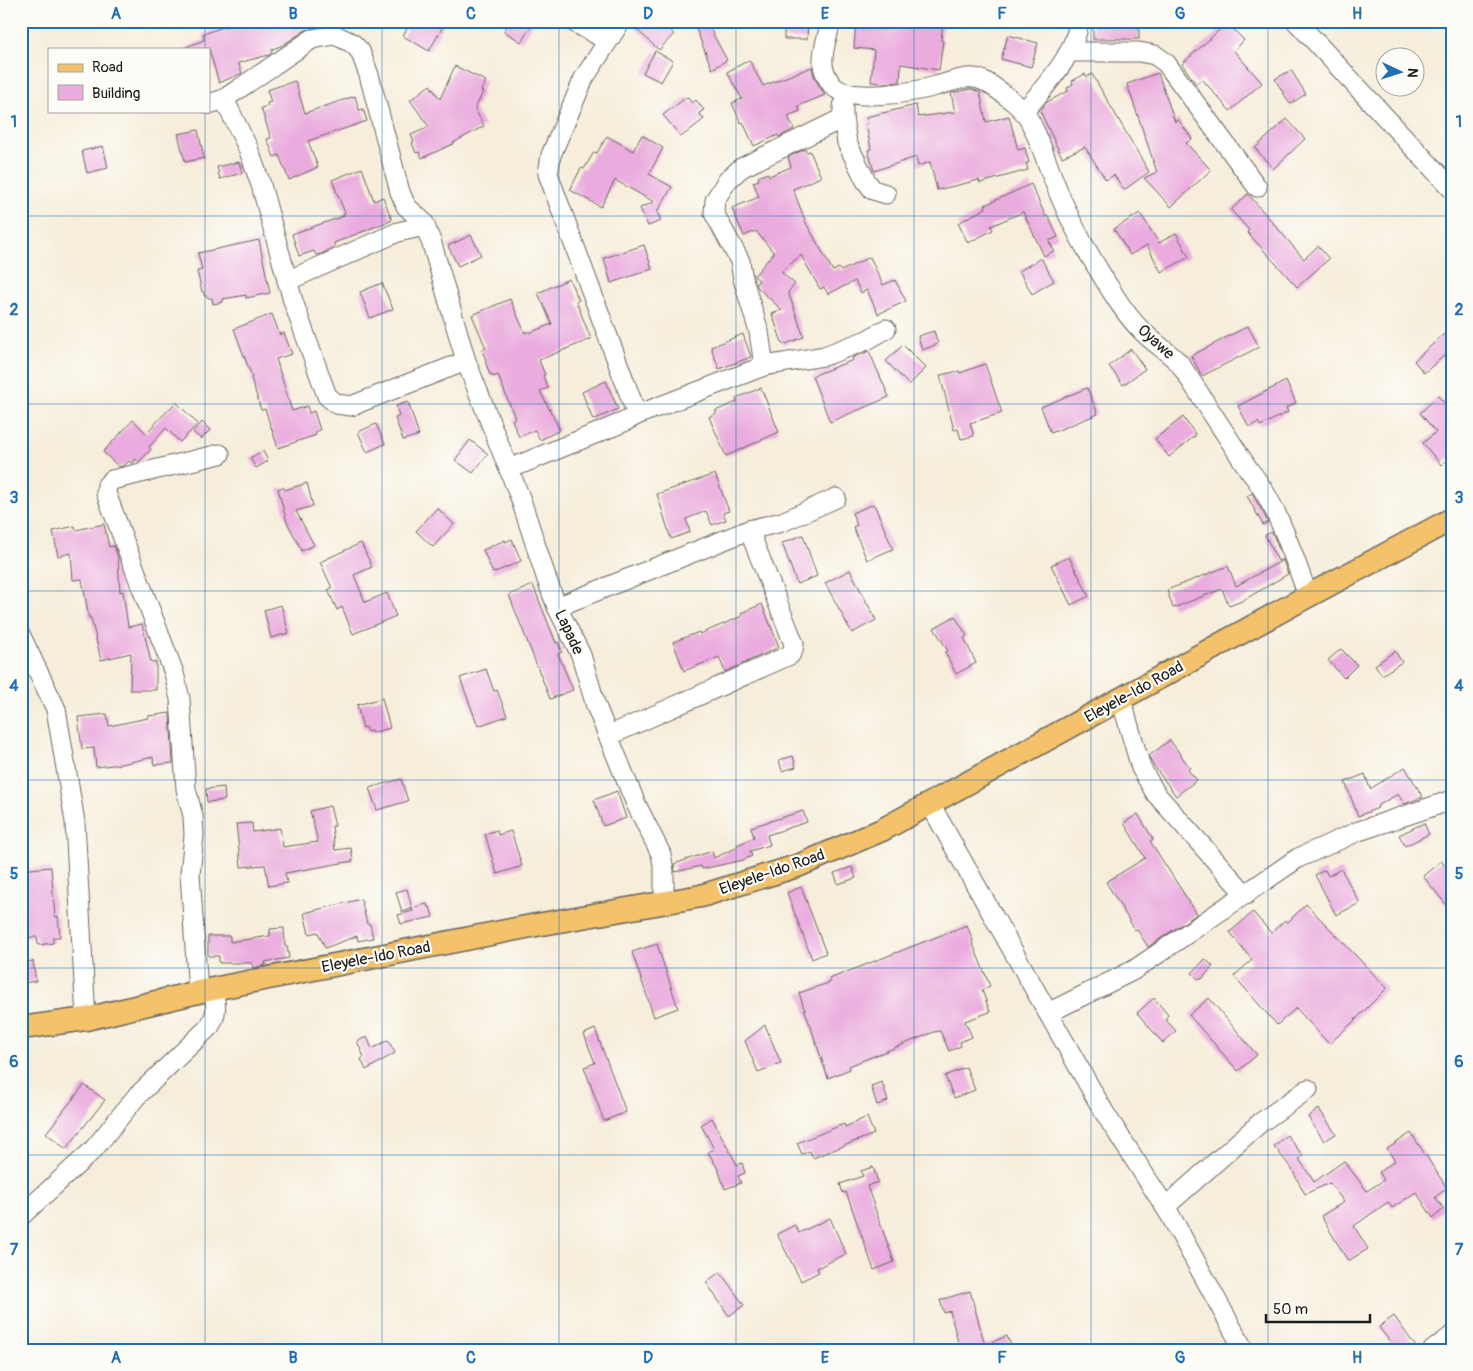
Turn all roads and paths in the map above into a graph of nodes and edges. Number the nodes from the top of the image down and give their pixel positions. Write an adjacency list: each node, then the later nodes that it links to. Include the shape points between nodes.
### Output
1 (572, 21): 6 (street)
2 (621, 21): 6 (street)
3 (831, 21): 8 (street, via 824,68 833,87)
4 (1079, 21): 7 (street)
5 (1296, 21): 13 (street)
6 (608, 41): 20 (street, via 584,78 551,155 548,174)
7 (1070, 52): 10 (street); 12 (street, via 1155,55 1166,63)
8 (844, 92): 10 (street, via 867,95 907,93 974,78 983,81); 11 (street)
9 (216, 101): 15 (street, via 312,39 335,34 352,43 360,51 369,75 400,192 406,206); 16 (street, via 248,148)
10 (1024, 112): 26 (street, Oyawe, via 1069,220 1095,264 1143,332 1180,364 1260,482)
11 (843, 118): 14 (street, via 847,143 866,181 873,190); 19 (street, via 741,168 727,181 715,200 714,213 740,261 759,332)
12 (1257, 187)
13 (1452, 189)
14 (886, 194)
15 (425, 226): 16 (street, via 374,241); 18 (street, Lapade)
16 (288, 281): 18 (street, via 327,396 337,404 351,406)
17 (886, 329): 19 (street, via 824,356)
18 (466, 362): 22 (street, Lapade)
19 (764, 366): 20 (street)
20 (637, 415): 22 (street)
21 (220, 454): 35 (street, via 112,480 106,493 174,673 180,699 186,789 194,835 190,874)
22 (509, 468): 27 (street, Lapade)
23 (836, 498): 25 (street, via 782,522)
24 (1452, 518): 26 (main road, Eleyele-Ido Road)
25 (749, 530): 27 (street); 30 (street, via 794,644 790,655)
26 (1308, 596): 29 (main road, Eleyele-Ido Road)
27 (557, 607): 30 (street, Lapade, via 581,655)
28 (22, 637): 37 (street, via 56,709 76,822)
29 (1121, 699): 32 (main road, Eleyele-Ido Road); 33 (street, via 1141,768 1156,794)
30 (608, 736): 34 (street, Lapade, via 661,854)
31 (1452, 800): 33 (street, via 1358,831 1298,858)
32 (930, 804): 34 (main road, Eleyele-Ido Road, via 882,830 800,865 701,896); 36 (street)
33 (1246, 894): 36 (street, via 1134,970)
34 (664, 902): 35 (main road, Eleyele-Ido Road)
35 (206, 990): 37 (main road, Eleyele-Ido Road); 41 (street, via 216,1006 216,1016 210,1026 136,1097 94,1150)
36 (1048, 1013): 40 (street, via 1104,1112)
37 (86, 1018): 38 (main road, Eleyele-Ido Road)
38 (21, 1028)
39 (1308, 1088): 40 (street, via 1260,1123)
40 (1166, 1207): 43 (street)
41 (21, 1216)
42 (1452, 1336): 44 (street)
43 (1244, 1350)
44 (1433, 1350)

